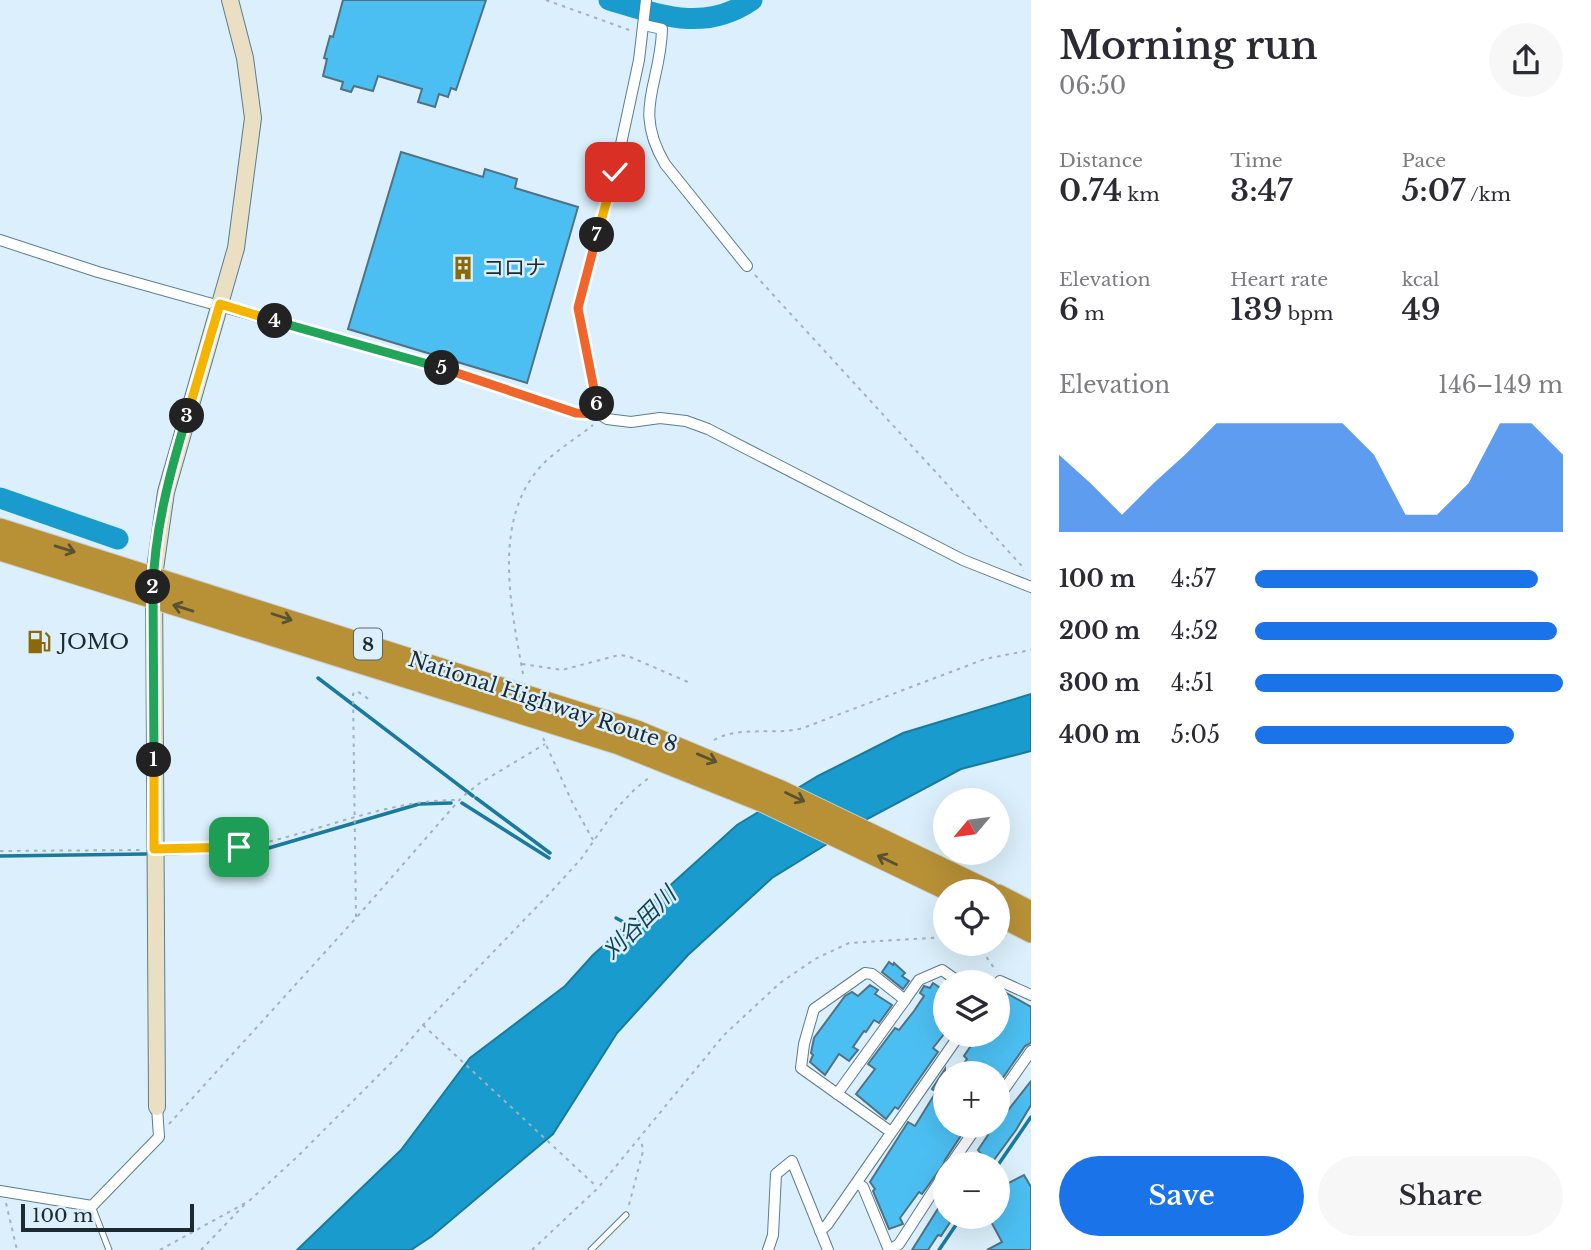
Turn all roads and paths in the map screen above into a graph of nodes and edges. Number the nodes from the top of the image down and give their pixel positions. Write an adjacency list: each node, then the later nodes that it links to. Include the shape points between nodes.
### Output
1 (230, 0): 7 (street, via 246,58 253,118 236,248)
2 (545, 0): 4 (path)
3 (646, 0): 4 (street)
4 (644, 27): 6 (street, via 662,29 648,109 656,148); 8 (street, via 615,172 578,308)
5 (0, 240): 7 (street)
6 (747, 266): 12 (path, via 1021,565)
7 (220, 304): 8 (street, via 449,370 576,413); 11 (street, via 166,492)
8 (599, 414): 12 (street, via 631,422 686,421 708,429 963,560); 15 (path, via 593,425 545,462 521,502 509,574)
9 (0, 529): 11 (highway, National Highway Route 8 / 8, one-way to 11)
10 (0, 550): 13 (highway, National Highway Route 8 / 8)
11 (154, 576): 13 (street); 28 (highway, National Highway Route 8 / 8, one-way to 28, via 589,715 733,769)
12 (1029, 587)
13 (153, 599): 26 (street); 29 (highway, National Highway Route 8 / 8, one-way to 13, via 714,780 620,744)
14 (1031, 650): 20 (path, via 985,659 803,728 737,732)
15 (522, 664): 16 (path); 17 (path, via 562,670 619,655)
16 (523, 674)
17 (688, 682)
18 (370, 700): 24 (path, via 357,691 353,694)
19 (542, 736): 21 (path)
20 (714, 740)
21 (545, 744): 23 (path); 25 (path)
22 (652, 775): 25 (path, via 626,799)
23 (460, 798): 24 (path); 32 (path)
24 (354, 816): 26 (path, via 259,844); 32 (path)
25 (594, 841): 40 (path, via 550,894)
26 (154, 849): 27 (path); 45 (street)
27 (0, 851)
28 (965, 879)
29 (933, 882)
30 (1010, 901): 31 (highway)
31 (1031, 912)
32 (356, 918): 47 (path)
33 (1010, 921): 34 (highway)
34 (1031, 932)
35 (933, 938): 48 (path, via 849,943 815,959 772,989 724,1035)
36 (933, 974): 39 (street, via 919,980)
37 (1010, 987): 38 (street)
38 (1031, 995)
39 (905, 1000): 44 (street); 44 (street, via 872,974 865,974 814,1009 802,1068)
40 (423, 1025): 50 (path); 53 (path, via 391,1063)
41 (951, 1047): 46 (street)
42 (1031, 1051): 43 (street)
43 (1010, 1081)
44 (838, 1094): 46 (street)
45 (157, 1107): 47 (street)
46 (891, 1132): 49 (street)
47 (159, 1138): 54 (street)
48 (641, 1138): 50 (path); 55 (path, via 643,1151)
49 (857, 1183): 56 (street); 65 (street, via 863,1187)
50 (598, 1188): 61 (path)
51 (933, 1192): 65 (street, via 899,1244)
52 (2, 1194): 54 (street); 57 (path)
53 (249, 1200): 59 (path); 60 (path)
54 (92, 1206): 58 (lane)
55 (626, 1215): 62 (lane)
56 (820, 1231): 63 (street, via 792,1161 776,1174); 64 (street)
57 (17, 1250)
58 (109, 1250)
59 (160, 1250)
60 (201, 1250)
61 (532, 1250)
62 (592, 1250)
63 (768, 1250)
64 (828, 1250)
65 (890, 1250)

